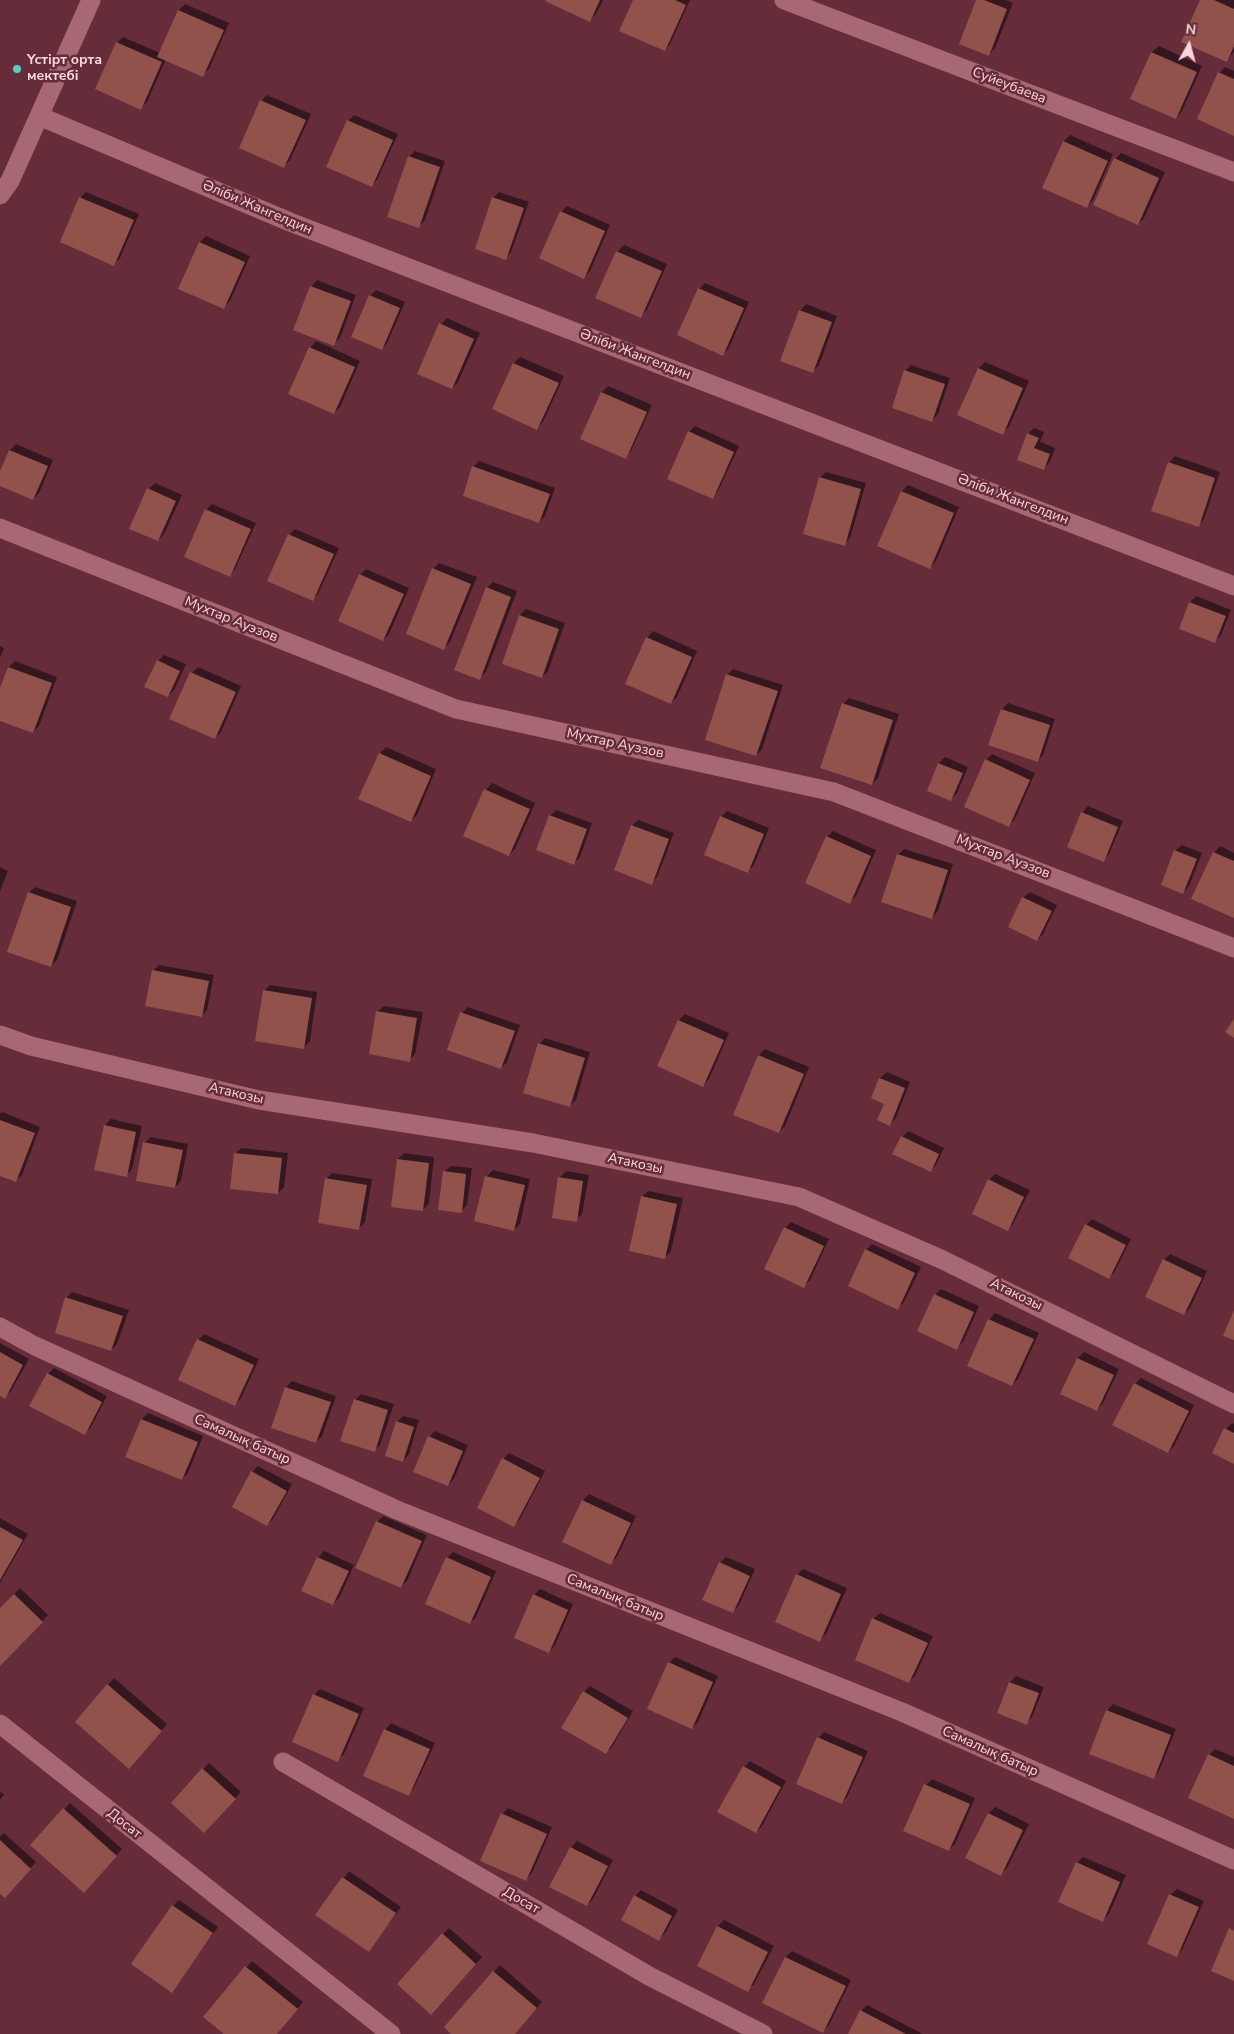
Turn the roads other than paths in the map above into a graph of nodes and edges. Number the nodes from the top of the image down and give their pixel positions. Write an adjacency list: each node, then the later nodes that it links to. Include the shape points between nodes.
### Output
1 (91, 0): 3 (street)
2 (784, 0): 4 (street, Суйеубаева)
3 (39, 116): 5 (street); 7 (street, Әліби Жангелдин, via 290,222)
4 (1234, 172)
5 (0, 195)
6 (0, 528): 8 (street, Мухтар Ауэзов, via 456,709 834,792)
7 (1234, 586)
8 (1234, 948)
9 (0, 1035): 11 (street, Атакозы, via 31,1046 259,1100 533,1143 799,1197 943,1260)
10 (0, 1327): 14 (street, Самалық батыр, via 35,1346 397,1510 902,1712)
11 (1234, 1404)
12 (0, 1724): 15 (street, Досат)
13 (283, 1762): 16 (street, Досат, via 649,1976)
14 (1234, 1860)
15 (391, 2034)
16 (763, 2034)

